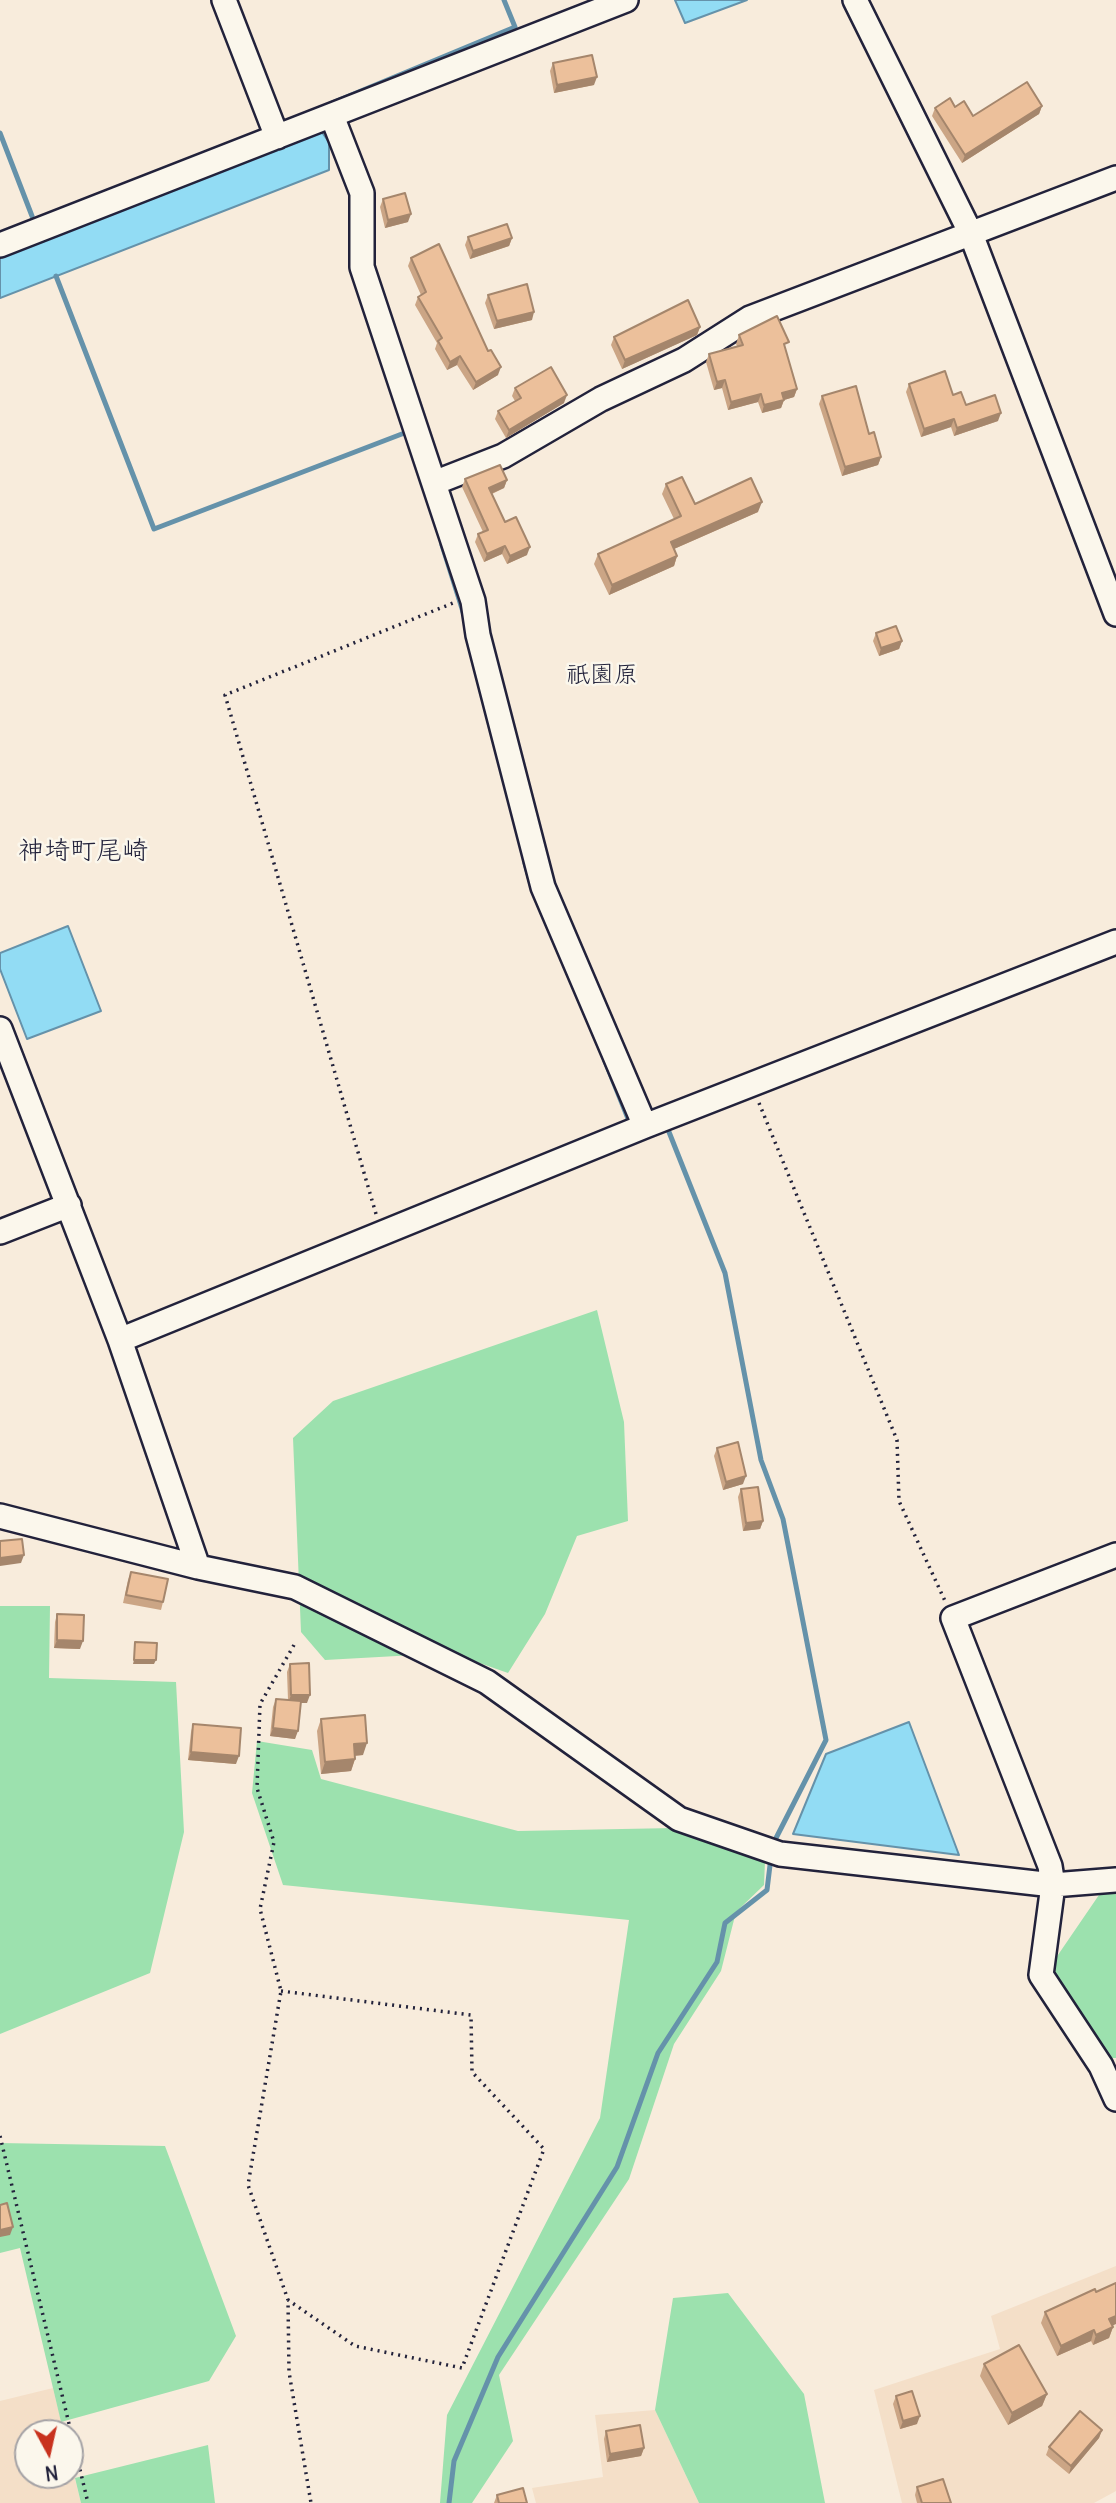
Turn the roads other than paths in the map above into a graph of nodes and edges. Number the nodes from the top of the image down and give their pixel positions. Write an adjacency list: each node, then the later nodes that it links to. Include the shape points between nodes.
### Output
1 (224, 0): 4 (street)
2 (626, 0): 4 (street)
3 (855, 0): 6 (street)
4 (304, 127): 7 (street); 8 (street, via 362,193 362,267)
5 (1116, 178): 6 (street)
6 (971, 234): 8 (street, via 750,317 684,360 601,399 503,456); 9 (street)
7 (0, 245)
8 (435, 483): 12 (street, via 473,601 544,887)
9 (1116, 614)
10 (1116, 942): 12 (street)
11 (0, 1029): 13 (street)
12 (645, 1126): 15 (street)
13 (69, 1205): 14 (street); 15 (street)
14 (0, 1232)
15 (120, 1340): 18 (street)
16 (0, 1516): 18 (street)
17 (1116, 1555): 20 (street, via 953,1618 1050,1866)
18 (198, 1567): 20 (street, via 295,1587 487,1682 679,1819 771,1851)
19 (1116, 1881): 20 (street)
20 (1053, 1885): 21 (street, via 1041,1975 1101,2066)
21 (1116, 2099)

